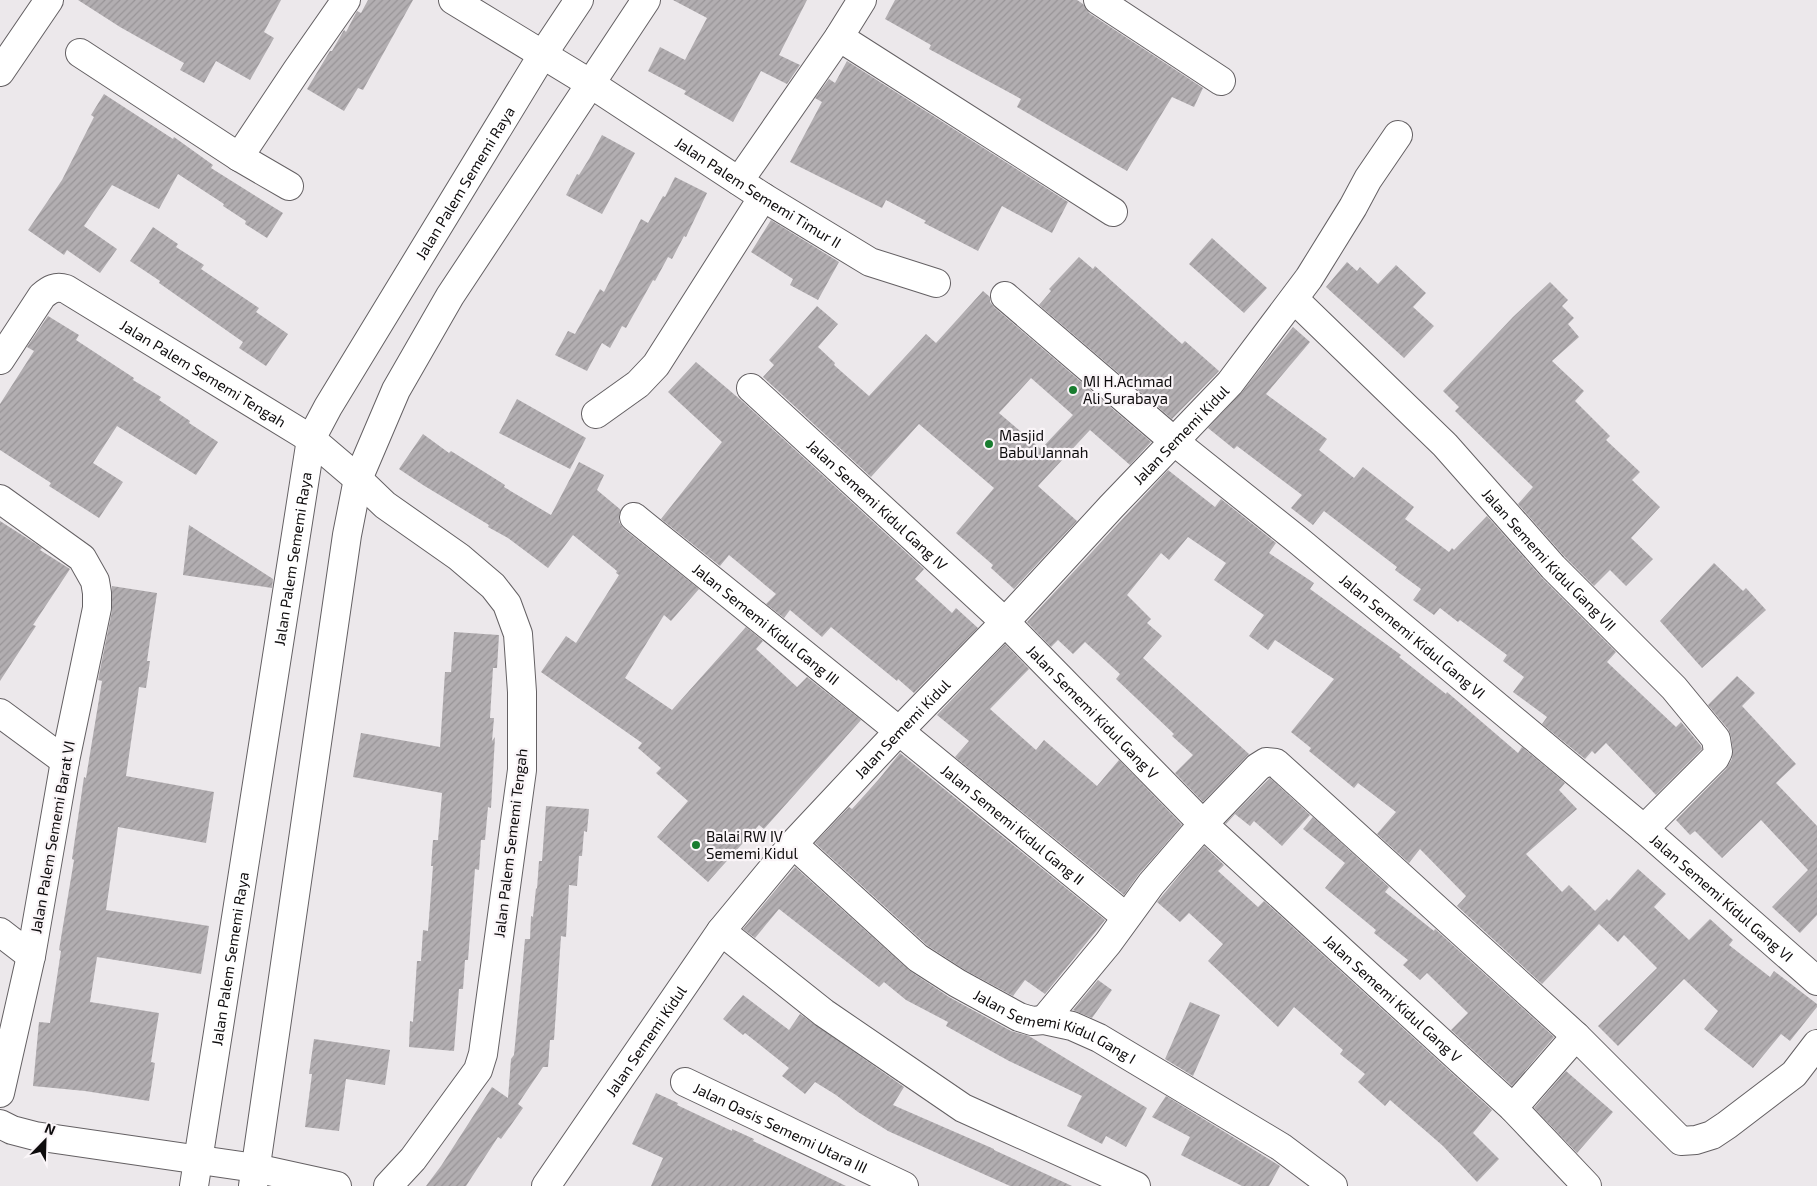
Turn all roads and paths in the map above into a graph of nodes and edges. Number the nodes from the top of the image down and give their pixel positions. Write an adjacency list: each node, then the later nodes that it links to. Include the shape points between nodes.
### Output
1 (51, 0): 2 (street, via 59,3); 12 (street)
2 (71, 0)
3 (346, 0): 16 (street)
4 (453, 0): 11 (street, Jalan Palem Sememi Timur II)
5 (579, 0): 11 (street, Jalan Palem Sememi Raya)
6 (646, 0): 14 (street)
7 (862, 0): 9 (street)
8 (1098, 0): 13 (street)
9 (839, 37): 17 (street); 20 (street)
10 (80, 53): 16 (street)
11 (543, 54): 14 (street, Jalan Palem Sememi Timur II); 27 (street, Jalan Palem Sememi Raya)
12 (0, 72)
13 (1221, 81)
14 (591, 84): 17 (street, Jalan Palem Sememi Timur II); 29 (street, via 450,296 396,390)
15 (1398, 135): 23 (street, Jalan Sememi Kidul)
16 (239, 157): 18 (street)
17 (739, 181): 19 (street, Jalan Palem Sememi Timur II)
18 (289, 186)
19 (763, 197): 21 (street, Jalan Palem Sememi Timur II, via 870,262); 26 (street, via 656,365 638,384)
20 (1113, 212)
21 (936, 283)
22 (1005, 296): 28 (street, Jalan Sememi Kidul Gang VI)
23 (1294, 299): 28 (street, Jalan Sememi Kidul, via 1230,384); 37 (street, Jalan Sememi Kidul Gang VII, via 1446,445 1553,567 1674,688 1716,740 1718,752 1715,758)
24 (0, 360): 27 (street, Jalan Palem Sememi Tengah, via 42,296 58,287 66,289)
25 (751, 388): 32 (street, Jalan Sememi Kidul Gang IV)
26 (596, 414)
27 (311, 439): 29 (street, Jalan Palem Sememi Tengah); 51 (street, Jalan Palem Sememi Raya)
28 (1176, 442): 32 (street, Jalan Sememi Kidul, via 1111,506); 37 (street, Jalan Sememi Kidul Gang VI)
29 (358, 479): 52 (street, via 346,535); 55 (street, Jalan Palem Sememi Tengah, via 385,505 480,574 507,604 518,634 522,692 522,770 482,1060 413,1159)
30 (0, 499): 35 (street, Jalan Palem Sememi Barat VI, via 82,558 98,593)
31 (634, 517): 34 (street, Jalan Sememi Kidul Gang III)
32 (1005, 622): 34 (street, Jalan Sememi Kidul); 36 (street, Jalan Sememi Kidul Gang V)
33 (0, 713): 35 (street)
34 (899, 731): 38 (street, Jalan Sememi Kidul); 39 (street, Jalan Sememi Kidul Gang II)
35 (65, 761): 42 (street, Jalan Palem Sememi Barat VI)
36 (1203, 824): 39 (street); 45 (street, via 1258,766 1266,762 1276,763); 49 (street, Jalan Sememi Kidul Gang V)
37 (1644, 829): 43 (street, Jalan Sememi Kidul Gang VI)
38 (794, 844): 40 (street, Jalan Sememi Kidul); 44 (street, Jalan Sememi Kidul Gang I, via 918,958 1019,1017)
39 (1126, 917): 44 (street)
40 (722, 930): 56 (street, Jalan Sememi Kidul); 58 (street, via 824,1013 963,1108)
41 (0, 932): 42 (street)
42 (31, 956): 48 (street, Jalan Palem Sememi Barat VI)
43 (1817, 981)
44 (1044, 1020): 59 (street, Jalan Sememi Kidul Gang I, via 1072,1026 1099,1038 1280,1147)
45 (1576, 1036): 46 (street, via 1681,1141 1712,1135 1727,1125 1794,1074); 49 (street)
46 (1817, 1044)
47 (685, 1082): 57 (street, Jalan Oasis Sememi Utara III)
48 (0, 1093)
49 (1512, 1108): 60 (street, Jalan Sememi Kidul Gang V)
50 (0, 1124): 51 (street, via 35,1136)
51 (198, 1159): 52 (street); 53 (street, Jalan Palem Sememi Raya)
52 (254, 1177): 54 (street)
53 (194, 1186)
54 (337, 1186)
55 (388, 1186)
56 (546, 1186)
57 (904, 1186)
58 (1136, 1186)
59 (1333, 1186)
60 (1587, 1186)

